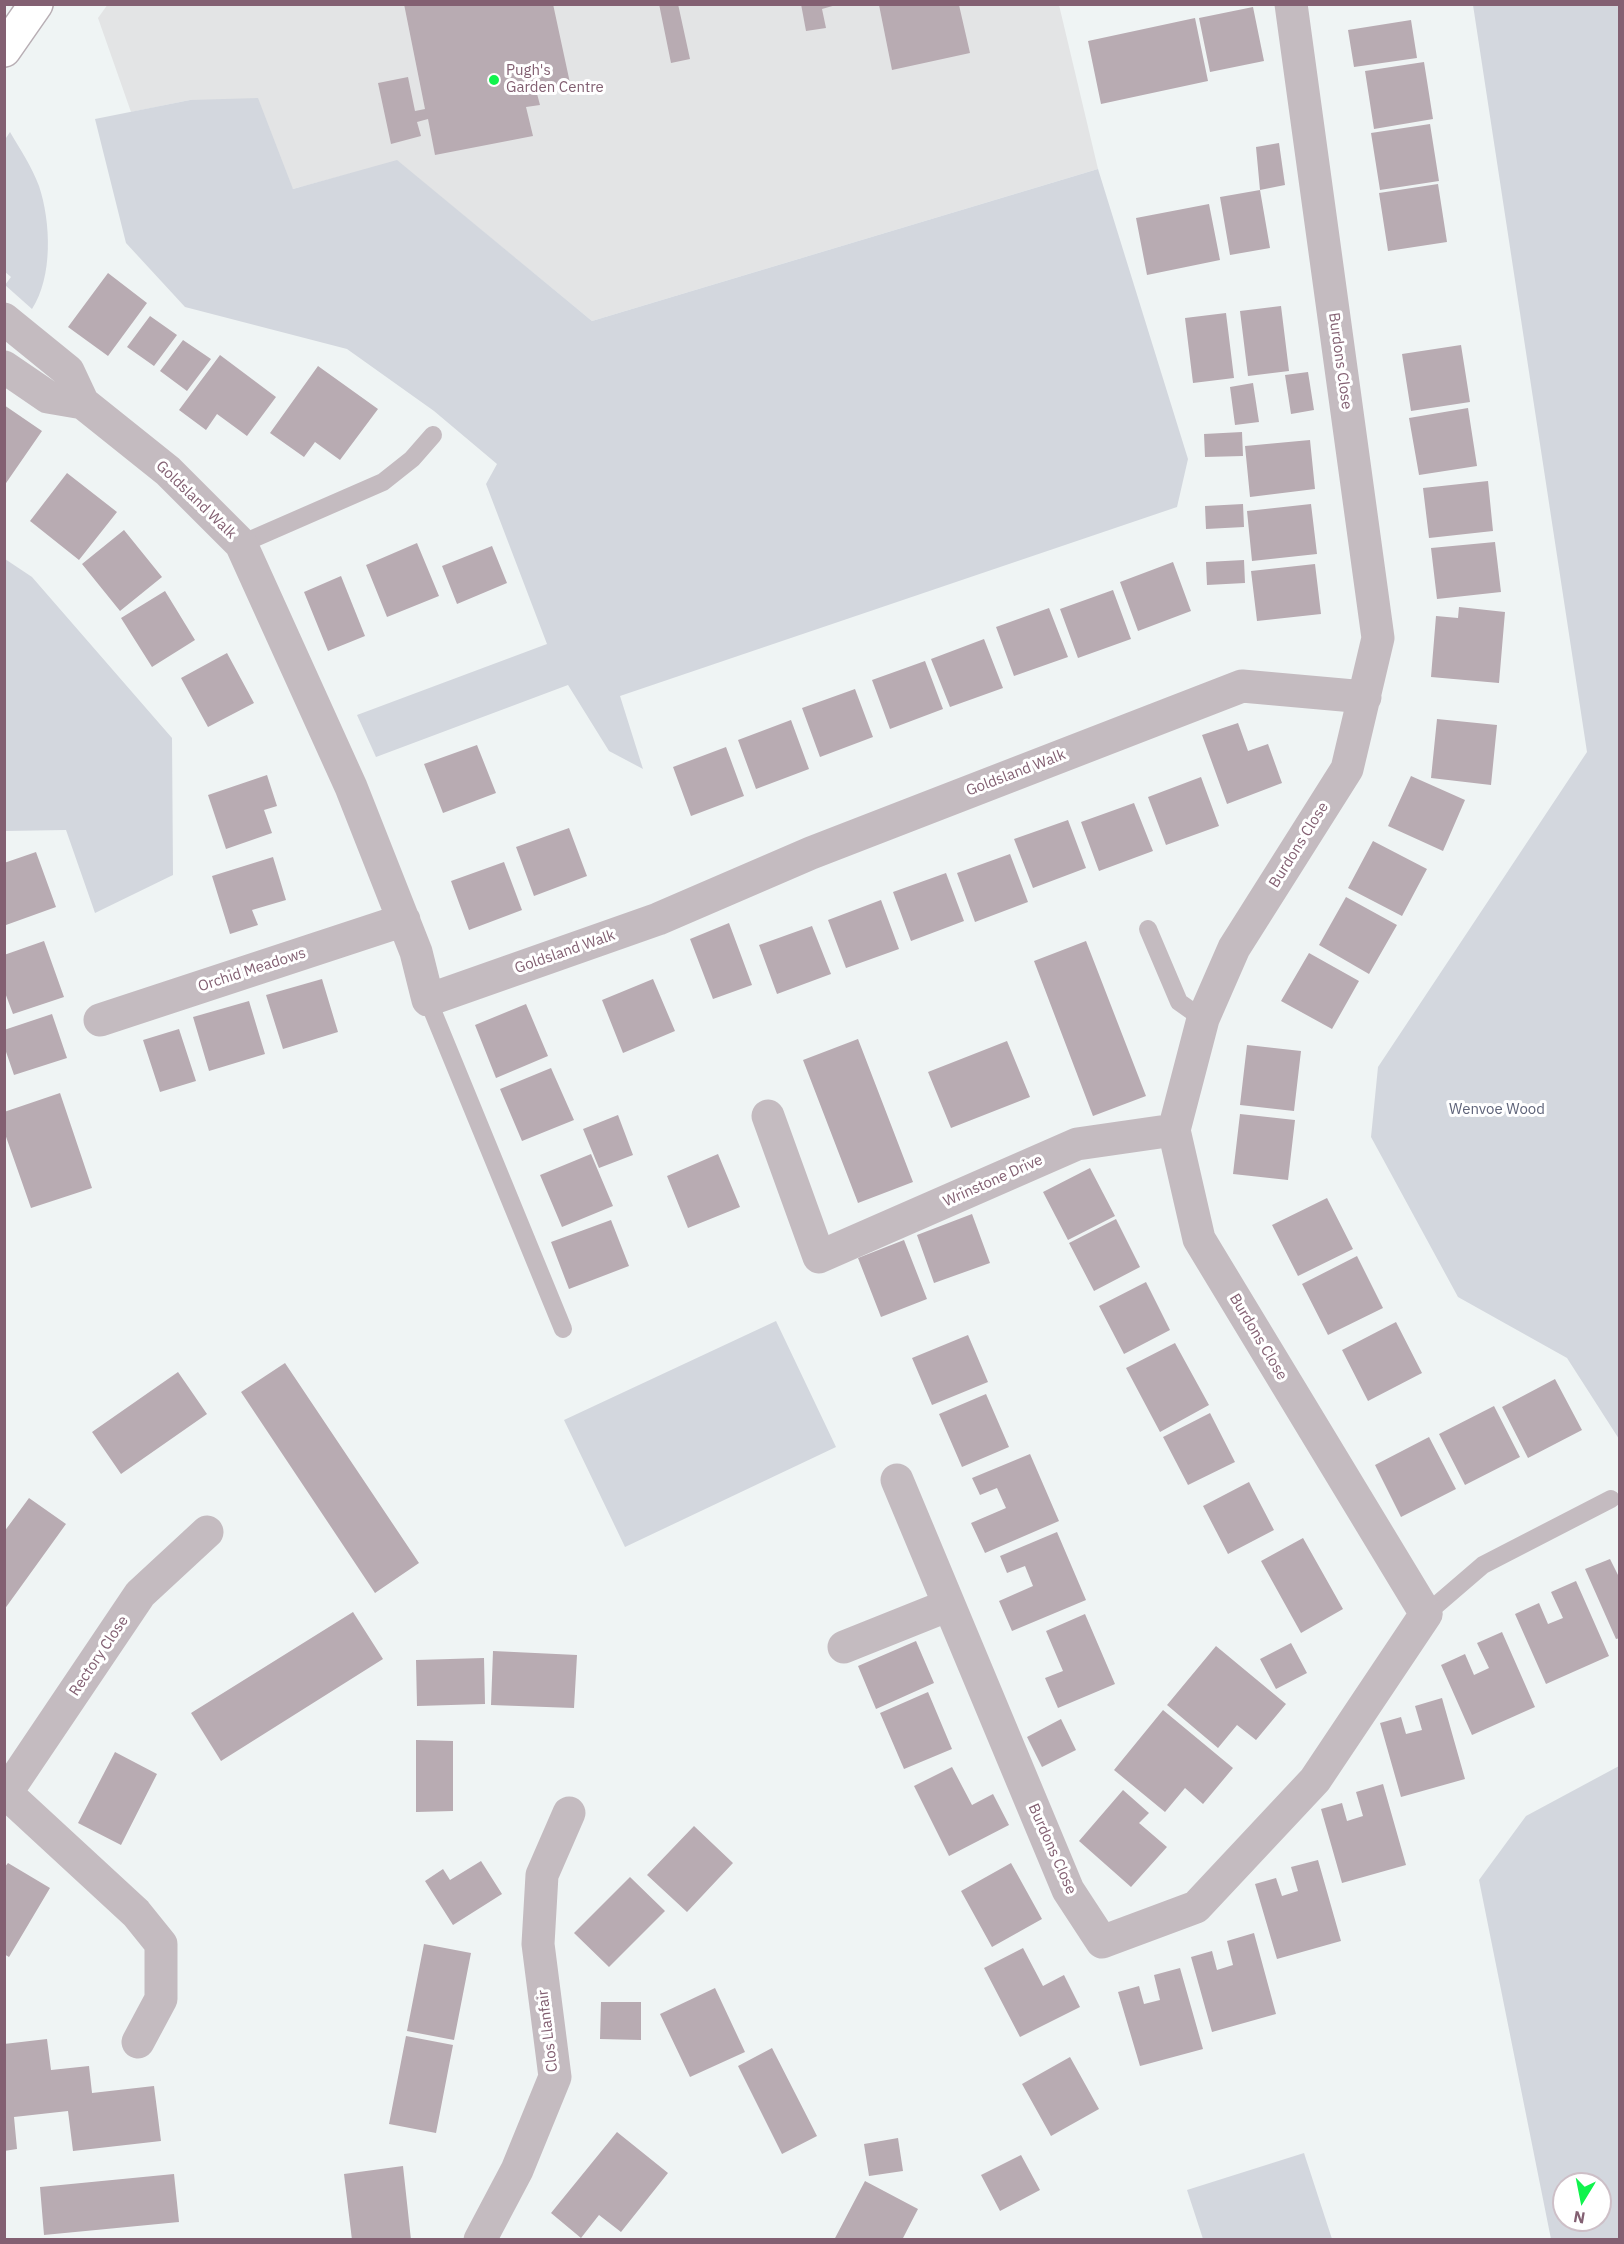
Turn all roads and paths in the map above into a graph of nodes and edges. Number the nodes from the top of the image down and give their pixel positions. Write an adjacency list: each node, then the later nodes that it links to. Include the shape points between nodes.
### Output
1 (36, 4): 3 (main road)
2 (1291, 4): 9 (street, Burdons Close, via 1378,638)
3 (4, 50)
4 (4, 319): 6 (street, Goldsland Walk, via 68,371)
5 (4, 368): 6 (street, Goldsland Walk, via 48,397)
6 (83, 403): 8 (street, Goldsland Walk, via 168,471)
7 (433, 435): 8 (lane, via 412,459 382,482)
8 (241, 544): 10 (street, Goldsland Walk, via 351,787)
9 (1365, 697): 12 (street, Goldsland Walk, via 1242,686 811,852 658,919); 13 (street, Burdons Close, via 1347,769 1234,948)
10 (404, 920): 12 (street, Goldsland Walk); 14 (street, Orchid Meadows)
11 (1148, 929): 13 (lane, via 1179,1002)
12 (428, 1000): 17 (lane)
13 (1203, 1019): 16 (street, Burdons Close)
14 (100, 1020)
15 (768, 1116): 16 (street, Wrinstone Drive, via 819,1257 1077,1144)
16 (1174, 1130): 22 (street, Burdons Close, via 1199,1239)
17 (563, 1329)
18 (897, 1480): 21 (street, Burdons Close)
19 (1611, 1499): 22 (lane, Burdons Close, via 1483,1565)
20 (207, 1532): 24 (street, Rectory Close, via 140,1594)
21 (949, 1605): 22 (street, Burdons Close, via 1068,1890 1102,1942 1196,1907 1315,1780); 23 (street)
22 (1425, 1614)
23 (844, 1647)
24 (6, 1795): 26 (street, Rectory Close, via 136,1913 161,1944 161,1999)
25 (569, 1813): 27 (street, Clos Llanfair, via 542,1875 538,1932 555,2077 516,2170)
26 (138, 2042)
27 (480, 2240)

